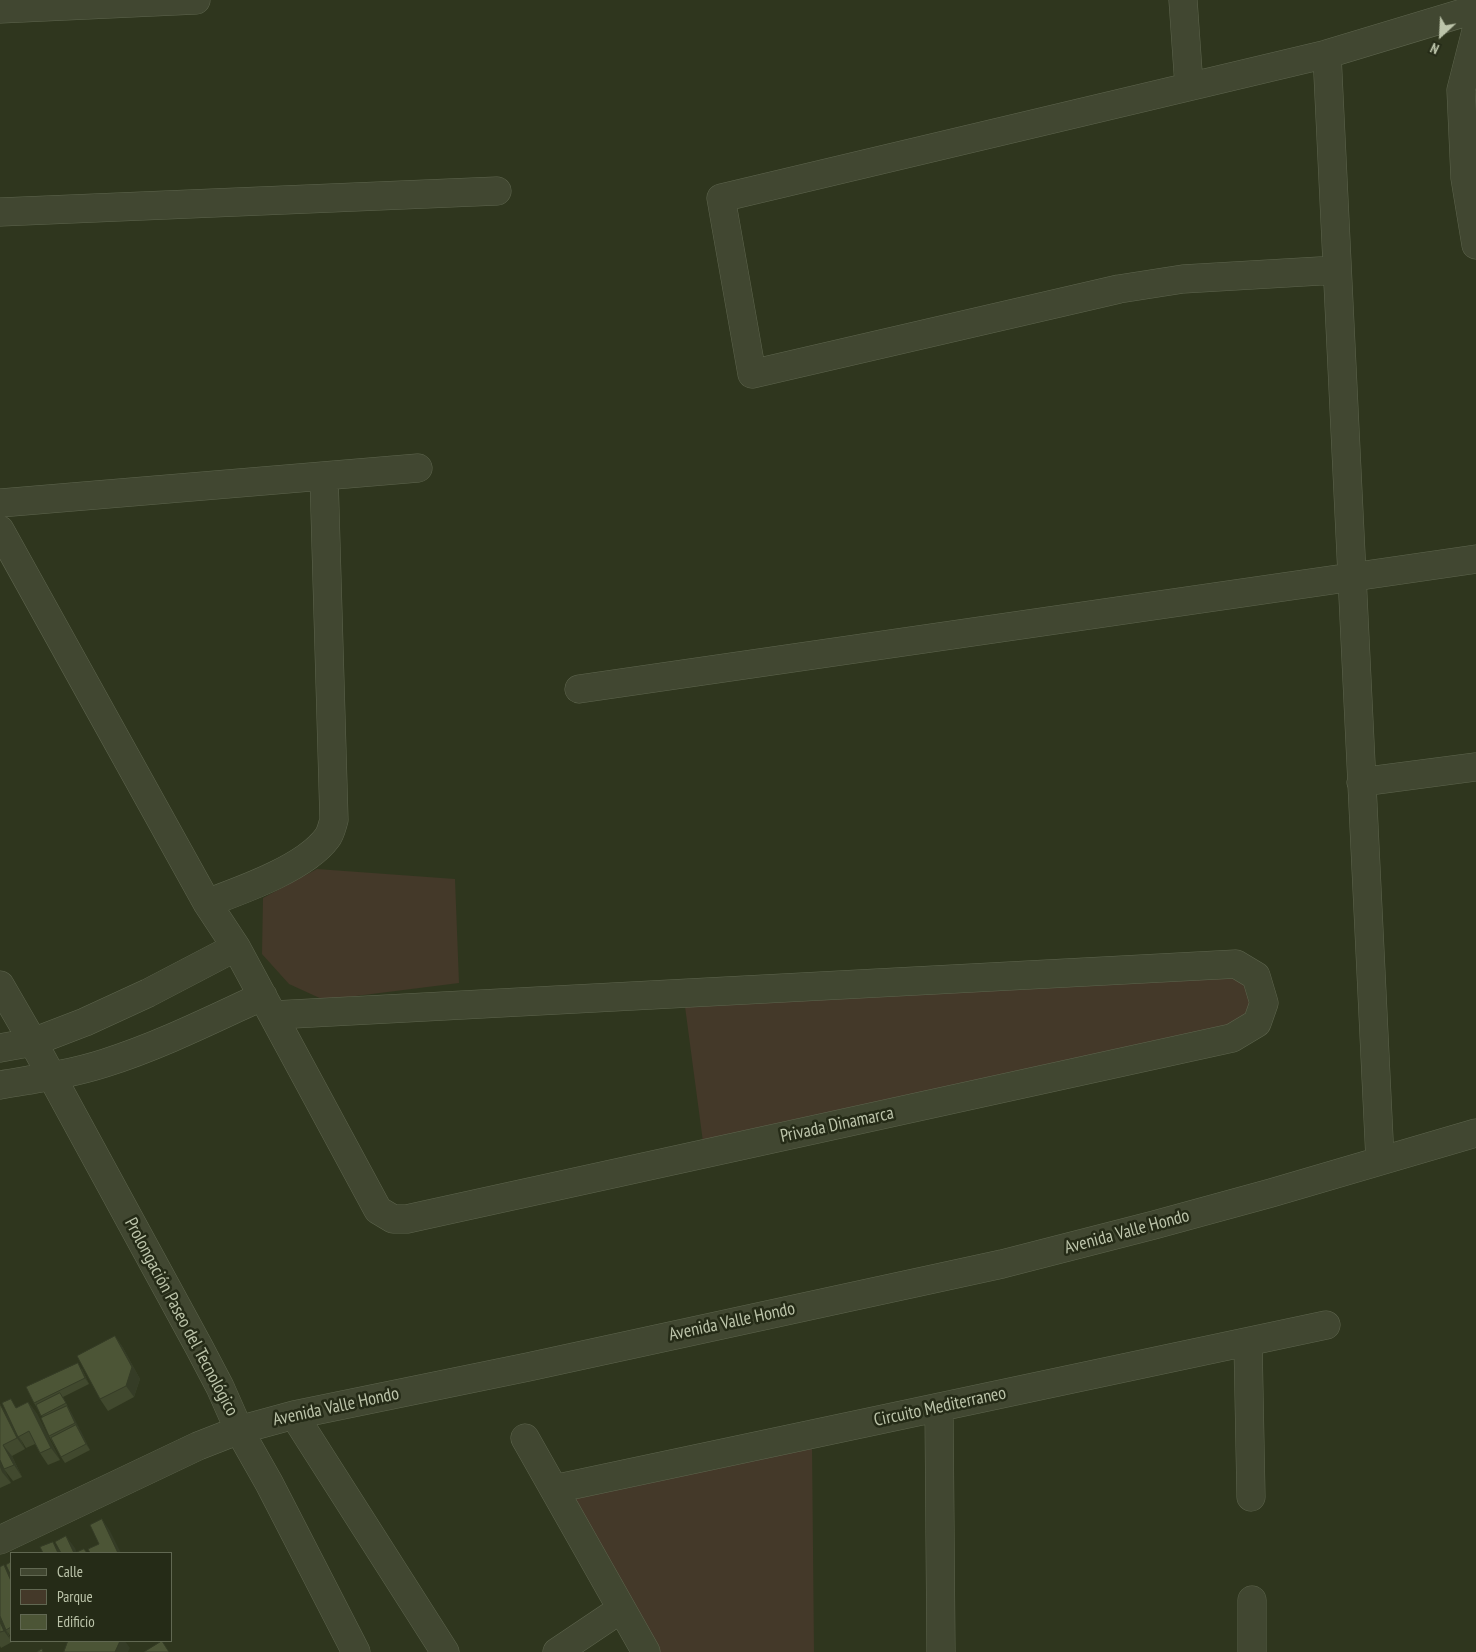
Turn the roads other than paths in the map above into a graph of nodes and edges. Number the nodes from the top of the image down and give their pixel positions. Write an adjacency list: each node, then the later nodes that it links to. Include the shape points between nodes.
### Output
1 (196, 0): 3 (street)
2 (1184, 0): 8 (street)
3 (71, 3): 5 (street)
4 (1476, 9): 7 (street)
5 (0, 10)
6 (1476, 31): 11 (street, via 1461,90 1465,178)
7 (1327, 54): 8 (street); 12 (street)
8 (1189, 86): 12 (street, via 721,198 752,374 1120,288 1183,279)
9 (497, 191): 10 (street)
10 (0, 212)
11 (1476, 245)
12 (1337, 270): 18 (street)
13 (418, 468): 14 (street)
14 (324, 476): 15 (street); 22 (street, via 334,820 328,837 300,861 260,883)
15 (0, 503)
16 (0, 530): 22 (street)
17 (1476, 559): 18 (street)
18 (1352, 578): 19 (street); 21 (street)
19 (580, 689)
20 (1476, 767): 21 (street)
21 (1362, 782): 31 (street)
22 (207, 903): 23 (street)
23 (236, 947): 25 (street); 26 (street, via 148,993)
24 (0, 985): 26 (street, Prolongación Paseo del Tecnológico)
25 (268, 1006): 25 (street, Privada Dinamarca, via 1236,964 1256,976 1264,1003 1257,1022 1232,1038 406,1219 393,1219 378,1210); 28 (street, via 104,1064)
26 (33, 1042): 27 (street); 28 (street, Prolongación Paseo del Tecnológico)
27 (0, 1048)
28 (52, 1076): 29 (street); 36 (street, Prolongación Paseo del Tecnológico, via 200,1347)
29 (0, 1085)
30 (1476, 1133): 31 (street, Avenida Valle Hondo)
31 (1380, 1160): 35 (street, Avenida Valle Hondo, via 1002,1264)
32 (1326, 1325): 33 (street, Circuito Mediterraneo)
33 (1248, 1342): 34 (street, Circuito Mediterraneo); 39 (street)
34 (939, 1408): 38 (street, Circuito Mediterraneo); 47 (street)
35 (294, 1415): 36 (street, Avenida Valle Hondo); 45 (street)
36 (239, 1430): 40 (street, Avenida Valle Hondo, via 198,1446); 44 (street, Prolongación Paseo del Tecnológico)
37 (525, 1438): 38 (street)
38 (554, 1489): 42 (street)
39 (1251, 1497)
40 (0, 1540)
41 (1252, 1600): 48 (street)
42 (621, 1608): 43 (street); 46 (street)
43 (637, 1649)
44 (356, 1652)
45 (445, 1652)
46 (557, 1652)
47 (941, 1652)
48 (1252, 1652)

